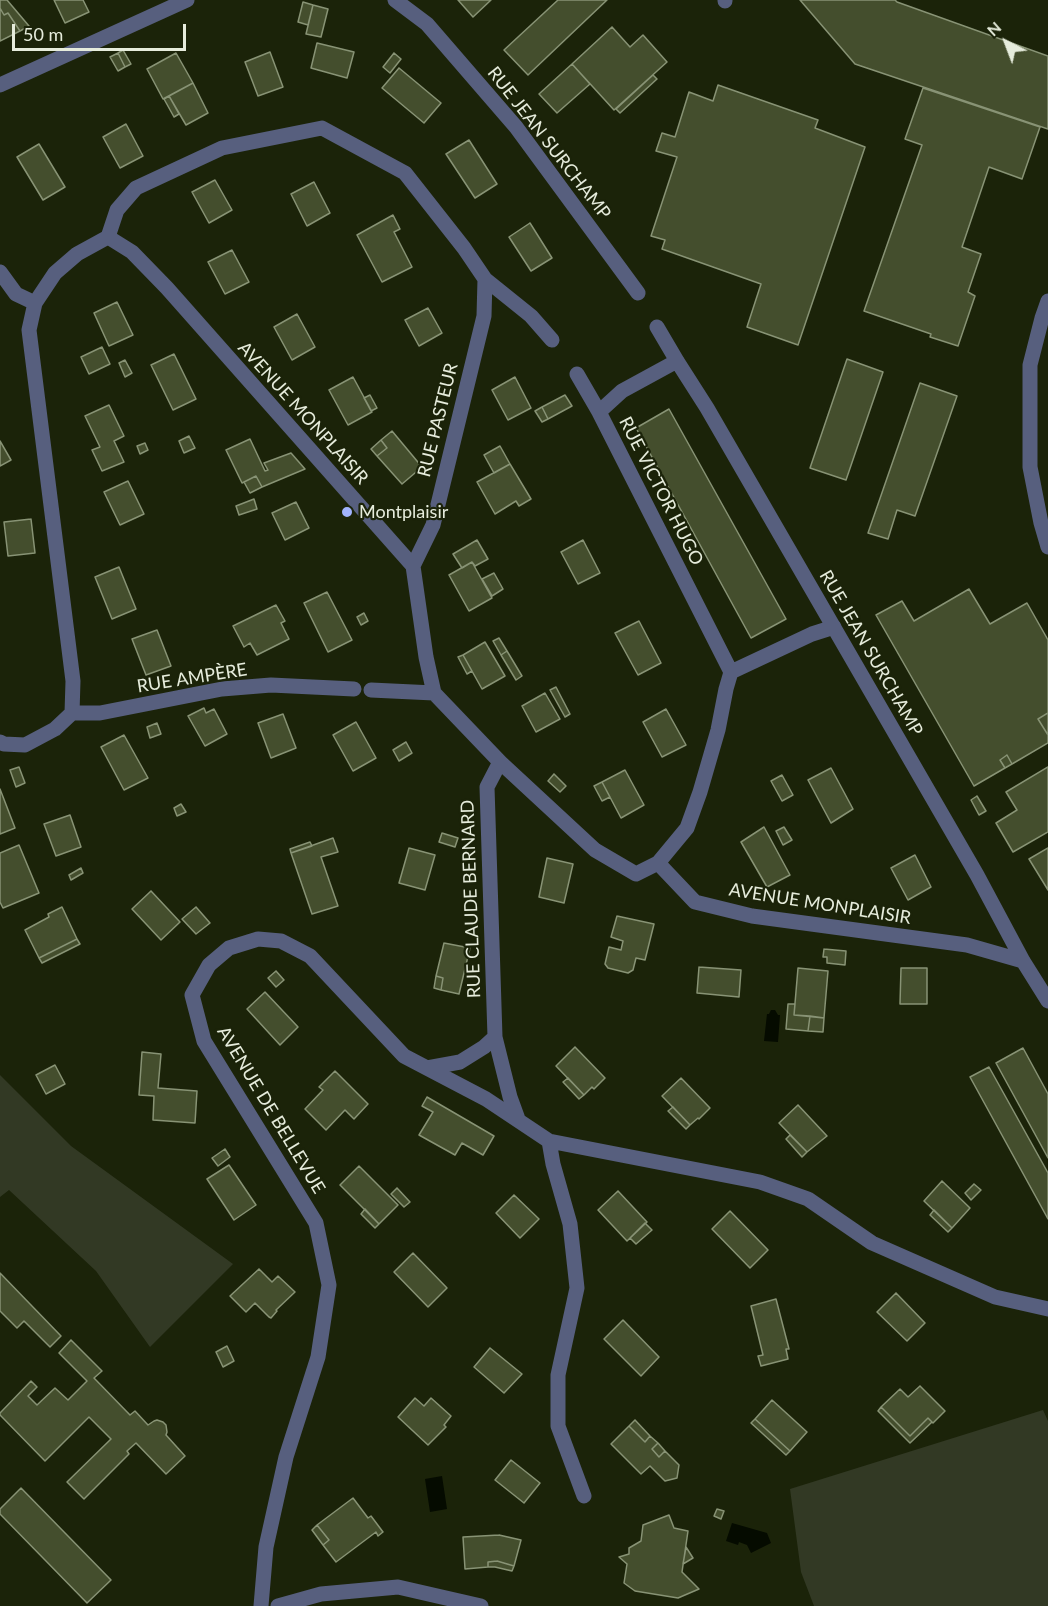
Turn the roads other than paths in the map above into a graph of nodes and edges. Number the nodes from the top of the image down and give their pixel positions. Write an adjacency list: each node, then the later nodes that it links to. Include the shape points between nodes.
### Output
1 (187, 0): 3 (street)
2 (395, 0): 7 (street, RUE JEAN SURCHAMP, via 427,24 516,127)
3 (0, 85)
4 (108, 237): 6 (street, via 117,210 136,188 222,148 322,128 405,173); 9 (street, via 77,254 55,273); 16 (street, AVENUE MONPLAISIR, via 132,252 167,288)
5 (0, 272): 9 (street, via 16,294)
6 (485, 279): 11 (street, via 531,316); 16 (street, RUE PASTEUR, via 484,316 433,525)
7 (638, 293)
8 (1048, 301): 15 (street, via 1030,365 1030,467)
9 (35, 303): 22 (street, via 29,330 73,681)
10 (657, 327): 12 (street, RUE JEAN SURCHAMP)
11 (552, 340)
12 (676, 361): 14 (street, RUE VICTOR HUGO, via 622,391); 17 (street, RUE JEAN SURCHAMP)
13 (577, 374): 14 (street)
14 (599, 412): 18 (street, RUE VICTOR HUGO)
15 (1048, 547)
16 (413, 566): 21 (street)
17 (834, 627): 18 (street, via 812,633); 26 (street, RUE JEAN SURCHAMP)
18 (731, 672): 25 (street, via 718,730 687,828)
19 (354, 689): 22 (street, RUE AMPÈRE, via 222,689 100,713)
20 (370, 690): 21 (street)
21 (434, 693): 24 (street)
22 (72, 712): 23 (street, via 55,729 26,745)
23 (0, 742)
24 (500, 762): 25 (street, via 595,850 636,874); 28 (street, RUE CLAUDE BERNARD, via 487,787)
25 (658, 862): 26 (street, AVENUE MONPLAISIR, via 695,902 752,916 966,945)
26 (1023, 961): 27 (street, RUE JEAN SURCHAMP)
27 (1048, 1001)
28 (495, 1038): 29 (street, via 460,1062); 30 (street, RUE CLAUDE BERNARD)
29 (427, 1068): 30 (street, AVENUE DE BELLEVUE); 34 (street, AVENUE DE BELLEVUE, via 404,1056 310,956 281,941 258,939 229,948 210,965 192,995 204,1041 316,1223 329,1285 318,1357 286,1457 266,1547)
30 (518, 1119): 31 (street, AVENUE DE BELLEVUE)
31 (549, 1141): 32 (street, AVENUE DE BELLEVUE, via 760,1182 808,1198 872,1244 995,1297); 33 (street, via 570,1224 577,1288 558,1375 558,1426)
32 (1048, 1310)
33 (584, 1496)
34 (261, 1606)
35 (278, 1606): 36 (street, via 321,1594 398,1587)
36 (481, 1606)

